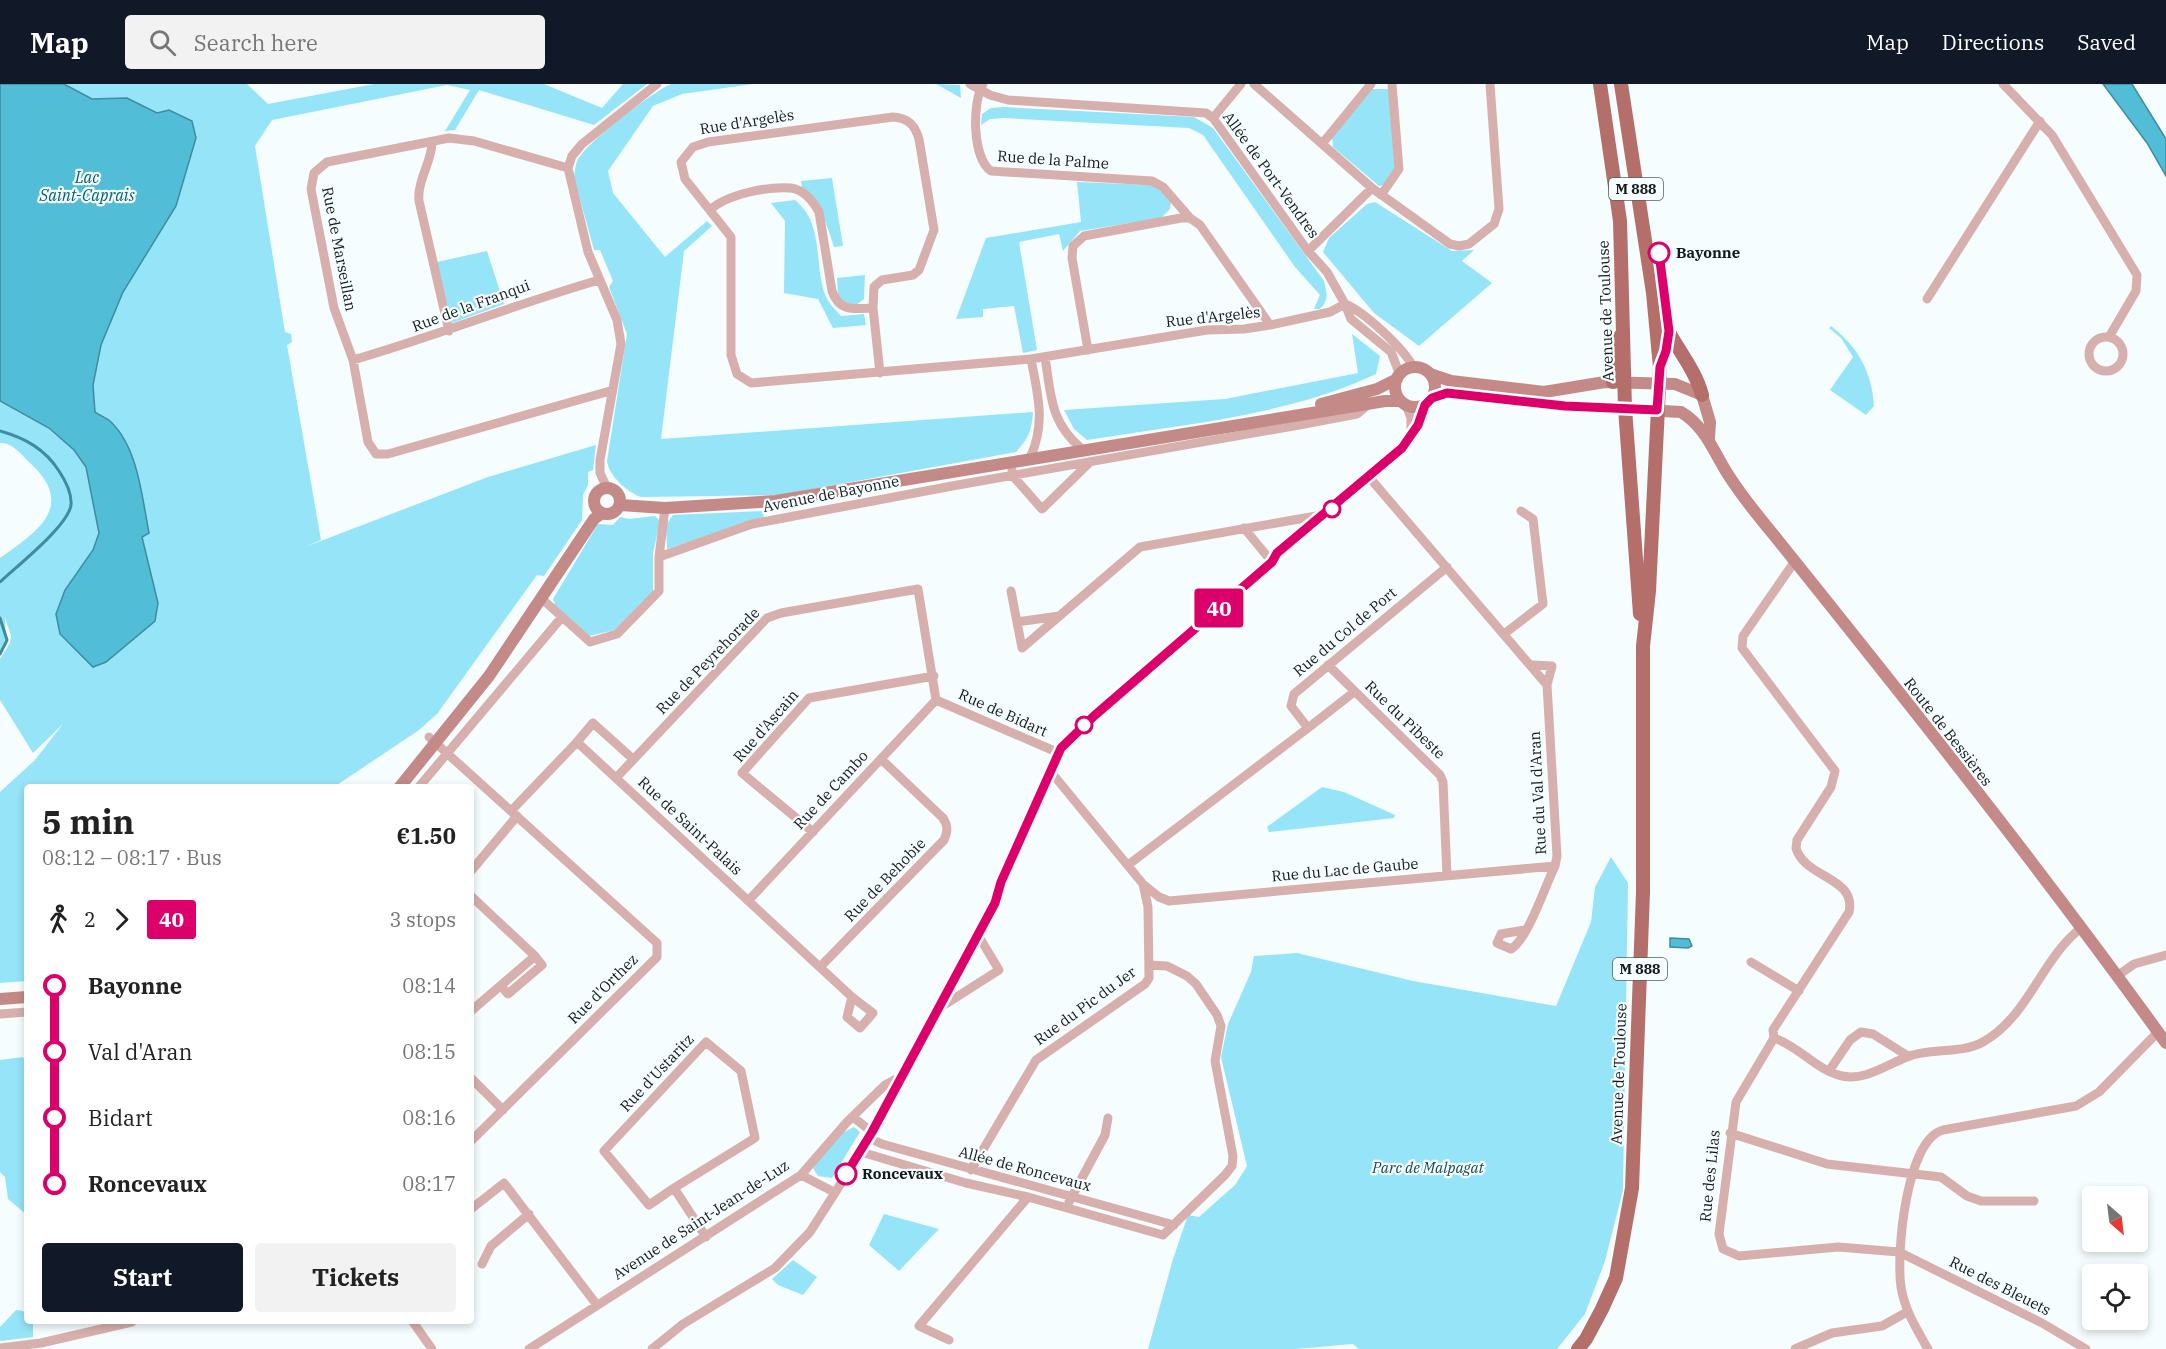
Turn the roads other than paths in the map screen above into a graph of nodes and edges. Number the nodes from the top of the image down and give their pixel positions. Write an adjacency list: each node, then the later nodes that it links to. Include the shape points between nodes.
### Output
1 (657, 84): 16 (street, via 582,144)
2 (970, 84): 11 (street, Allée de Port-Vendres)
3 (1240, 84): 12 (street)
4 (1254, 84): 15 (street)
5 (1371, 84): 15 (street)
6 (1392, 84): 18 (street, via 1399,169)
7 (1490, 84): 18 (street, via 1499,208 1494,224 1469,244 1450,244)
8 (1600, 84): 38 (main road, Avenue de Toulouse / M 888, via 1620,220 1623,333)
9 (1621, 84): 23 (main road, M 888)
10 (2003, 84): 13 (street)
11 (981, 87): 12 (street, Allée de Port-Vendres, via 1008,100 1198,111); 20 (street, Rue de la Palme, via 975,108 976,129 984,163 991,171 1152,181 1163,187)
12 (1213, 118): 21 (street, Allée de Port-Vendres)
13 (2040, 121): 24 (street); 29 (street, via 2137,274 2136,291)
14 (432, 142): 16 (street, Rue de Marseillan, via 449,138 474,141); 28 (street, via 419,201); 33 (street, Rue de Marseillan, via 327,162 312,178 310,189 334,308)
15 (1322, 144): 17 (street)
16 (568, 168): 22 (street, via 588,252)
17 (1372, 188): 18 (street); 21 (street)
18 (1381, 195)
19 (710, 210): 26 (street, via 743,194 791,188 808,196 820,218 834,298 846,309); 26 (street, Rue d'Argelès, via 682,173 683,156 693,147 893,117 905,119 919,139 934,230 919,270 878,283 873,292); 35 (street, Rue d'Argelès, via 731,237 731,355 741,379 756,383)
20 (1190, 218): 27 (street, via 1200,225); 30 (street, via 1084,236 1073,246)
21 (1308, 251): 25 (street, Allée de Port-Vendres, via 1327,272)
22 (599, 280): 28 (street, Rue de la Franqui, via 521,303); 40 (street, via 619,327 621,344)
23 (1653, 293): 39 (main road, M 888); 41 (main road, via 1658,297 1661,318 1698,380)
24 (1928, 299)
25 (1345, 304): 27 (street, Rue d'Argelès, via 1329,312); 34 (street, Allée de Port-Vendres, via 1391,339); 37 (street, Allée de Port-Vendres, via 1351,319 1391,352)
26 (873, 308): 35 (street, Rue d'Argelès)
27 (1270, 326): 30 (street, Rue d'Argelès, via 1207,330)
28 (449, 331): 33 (street, Rue de la Franqui)
29 (2109, 337)
30 (1088, 350): 31 (street, Rue d'Argelès)
31 (1046, 357): 32 (street, Rue d'Argelès); 49 (street, via 1054,413 1066,433)
32 (1031, 359): 35 (street, Rue d'Argelès); 50 (street, via 1041,414 1039,437)
33 (353, 360): 40 (street, Rue de Marseillan, via 368,442 373,451 382,455)
34 (1414, 368): 36 (street); 37 (street)
35 (880, 373)
36 (1430, 374): 38 (street, via 1451,381 1544,392 1587,383); 42 (street, via 1435,383)
37 (1398, 377): 43 (street, via 1396,393); 46 (street, Avenue de Bayonne, via 1381,388)
38 (1619, 383): 39 (street); 44 (main road, Avenue de Toulouse / M 888)
39 (1659, 384): 41 (street, via 1678,385); 45 (main road, M 888)
40 (610, 391): 55 (street, via 600,460 600,473)
41 (1702, 395): 48 (street, Route de Bessières, via 1710,422)
42 (1428, 401): 43 (street, via 1415,407); 44 (street, via 1447,393 1553,405); 47 (street)
43 (1403, 403): 46 (street, Avenue de Bayonne, via 1369,404); 47 (street, via 1411,418)
44 (1625, 408): 45 (street); 72 (main road, Avenue de Toulouse / M 888)
45 (1657, 410): 48 (street, Route de Bessières, via 1681,412 1690,417); 72 (main road, Avenue de Toulouse / M 888)
46 (1301, 416): 49 (street, Avenue de Bayonne, via 1273,417); 52 (street, Avenue de Bayonne)
47 (1411, 437): 54 (street)
48 (1709, 439): 63 (street, Route de Bessières, via 1730,478)
49 (1083, 449): 50 (street, Avenue de Bayonne)
50 (1030, 458): 51 (street, Avenue de Bayonne)
51 (1011, 462): 53 (street); 57 (street, Avenue de Bayonne, via 776,501)
52 (1089, 463): 53 (street, Avenue de Bayonne); 53 (street, via 1042,509)
53 (1012, 475): 62 (street, Avenue de Bayonne, via 752,524)
54 (1369, 477): 60 (street); 65 (street, Rue du Val d'Aran)
55 (607, 488): 56 (street, via 619,496); 59 (street, via 595,496 595,506)
56 (620, 505): 57 (street, Avenue de Bayonne); 59 (street, via 613,513)
57 (664, 508): 62 (street)
58 (1521, 511): 71 (street, via 1533,519 1543,604)
59 (602, 513): 67 (street, via 594,519)
60 (1327, 514): 61 (street); 64 (street, via 1277,553)
61 (1244, 528): 64 (street); 68 (street, via 1140,547)
62 (659, 557): 69 (street, via 659,591 617,634 590,642)
63 (1795, 561): 99 (street, Route de Bessières); 107 (street, Rue des Lilas, via 1742,642 1746,656 1834,771 1831,787 1797,840 1796,848 1806,864 1845,889 1851,903)
64 (1272, 562): 83 (street, via 1094,716)
65 (1447, 567): 71 (street, Rue du Val d'Aran); 73 (street, Rue du Col de Port)
66 (1011, 591): 70 (street)
67 (541, 598): 69 (street); 80 (street, via 489,676)
68 (1060, 616): 70 (street); 70 (street, via 1022,648)
69 (562, 617): 82 (street)
70 (1017, 622)
71 (1504, 634): 74 (street, Rue du Val d'Aran)
72 (1643, 646): 154 (main road, Avenue de Toulouse / M 888, via 1643,892 1632,1188 1616,1278)
73 (1328, 665): 77 (street, Rue du Pibeste); 79 (street, Rue du Col de Port, via 1291,701)
74 (1532, 665): 76 (street, Rue du Val d'Aran); 76 (street, Rue du Val d'Aran, via 1552,666)
75 (934, 676): 78 (street, Rue de Peyrehorade); 84 (street, Rue de Peyrehorade, via 918,588 781,613 767,618); 91 (street, Rue d'Ascain, via 809,698 742,773)
76 (1546, 684): 93 (street, Rue du Val d'Aran, via 1557,856)
77 (1354, 692): 79 (street); 95 (street, Rue du Pibeste, via 1440,775)
78 (936, 700): 83 (street, Rue de Bidart); 85 (street, Rue de Cambo)
79 (1308, 728): 92 (street)
80 (433, 740): 82 (street, Rue d'Orthez); 88 (street)
81 (577, 742): 84 (street, via 593,723); 87 (street, Rue de Saint-Palais); 90 (street)
82 (448, 752): 89 (street); 90 (street, Rue d'Orthez)
83 (1059, 753): 86 (street)
84 (633, 759): 87 (street, Rue de Peyrehorade)
85 (881, 759): 91 (street, Rue de Cambo); 105 (street, Rue de Behobie, via 943,818 947,833 936,849)
86 (1051, 772): 92 (street, Rue du Pic du Jer); 101 (street)
87 (616, 778): 98 (street, Rue de Saint-Palais)
88 (402, 784)
89 (421, 784)
90 (514, 813): 94 (street); 122 (street, Rue d'Orthez, via 657,943 657,957)
91 (813, 831): 98 (street, Rue de Cambo)
92 (1128, 865): 96 (street, Rue du Pic du Jer)
93 (1554, 866): 95 (street, Rue du Lac de Gaube); 100 (street, Rue du Val d'Aran)
94 (474, 867)
95 (1447, 876): 96 (street, Rue du Lac de Gaube, via 1170,901)
96 (1143, 884): 104 (street, Rue du Pic du Jer, via 1147,896)
97 (474, 899): 111 (street, via 534,956)
98 (748, 901): 105 (street, Rue de Saint-Palais)
99 (2081, 928): 106 (street, Route de Bessières); 118 (street, via 2063,944 2033,992 1995,1034 1974,1046)
100 (1525, 930)
101 (978, 935): 112 (street); 112 (street, via 999,970)
102 (2166, 955): 106 (street, via 2134,964)
103 (1751, 962): 107 (street)
104 (1149, 964): 129 (street, Rue du Pic du Jer, via 1145,984 1036,1060); 140 (street, via 1167,966 1187,976 1221,1026 1215,1061 1232,1166)
105 (820, 967): 109 (street, Rue de Saint-Palais)
106 (2117, 976): 115 (street, Route de Bessières)
107 (1799, 990): 116 (street, Rue des Lilas, via 1773,1030)
108 (24, 997): 110 (street)
109 (852, 997)
110 (0, 999)
111 (474, 1008)
112 (939, 1008): 120 (street)
113 (24, 1012): 114 (street)
114 (0, 1014)
115 (2158, 1032): 117 (street, Route de Bessières); 130 (street, via 2088,1101 2064,1110 1937,1132 1926,1143)
116 (1774, 1038): 119 (street); 125 (street, Rue des Lilas, via 1736,1102)
117 (2166, 1043)
118 (1908, 1056): 119 (street, via 1862,1076); 119 (street, via 1873,1034 1861,1032 1850,1040)
119 (1829, 1071)
120 (902, 1076): 124 (street, Avenue de Saint-Jean-de-Luz, via 885,1085); 126 (street)
121 (474, 1081): 122 (street)
122 (503, 1110): 127 (street, Rue d'Orthez)
123 (1108, 1118): 135 (street, via 1105,1135)
124 (850, 1120): 126 (street, Allée de Roncevaux); 131 (street, Avenue de Saint-Jean-de-Luz)
125 (1730, 1133): 130 (street, via 1827,1164); 142 (street, Rue des Lilas, via 1719,1234 1723,1249 1731,1254 1838,1247)
126 (870, 1135): 128 (street); 129 (street, Allée de Roncevaux, via 882,1144)
127 (474, 1139)
128 (861, 1152): 133 (street); 134 (street, Allée de Roncevaux)
129 (971, 1170): 135 (street, Allée de Roncevaux)
130 (1914, 1172): 136 (street, via 1941,1177 1981,1201); 142 (street)
131 (801, 1175): 133 (street); 141 (street, Avenue de Saint-Jean-de-Luz)
132 (674, 1188): 132 (street, Rue d'Ustaritz, via 754,1138 741,1071 706,1042 604,1151 649,1205); 141 (street)
133 (834, 1192): 153 (street, via 810,1232 775,1268 683,1324)
134 (1029, 1197): 138 (street, Allée de Roncevaux); 148 (street, via 920,1326)
135 (1071, 1197): 138 (street); 140 (street, Allée de Roncevaux)
136 (2034, 1202)
137 (474, 1207): 139 (street, via 504,1183)
138 (1066, 1207): 140 (street, Allée de Roncevaux, via 1163,1235)
139 (529, 1215): 143 (street, via 491,1246); 144 (street)
140 (1174, 1225)
141 (706, 1237): 144 (street, Avenue de Saint-Jean-de-Luz)
142 (1899, 1252): 145 (street); 157 (street, Rue des Bleuets)
143 (483, 1264)
144 (597, 1305): 152 (street, Avenue de Saint-Jean-de-Luz)
145 (1907, 1312): 155 (street, via 1882,1326 1832,1333); 156 (street)
146 (123, 1324): 150 (street)
147 (414, 1324): 151 (street)
148 (949, 1340)
149 (0, 1348): 150 (street)
150 (21, 1348)
151 (432, 1349)
152 (529, 1349)
153 (652, 1349)
154 (1578, 1349)
155 (1794, 1349)
156 (1929, 1349)
157 (2086, 1349)

